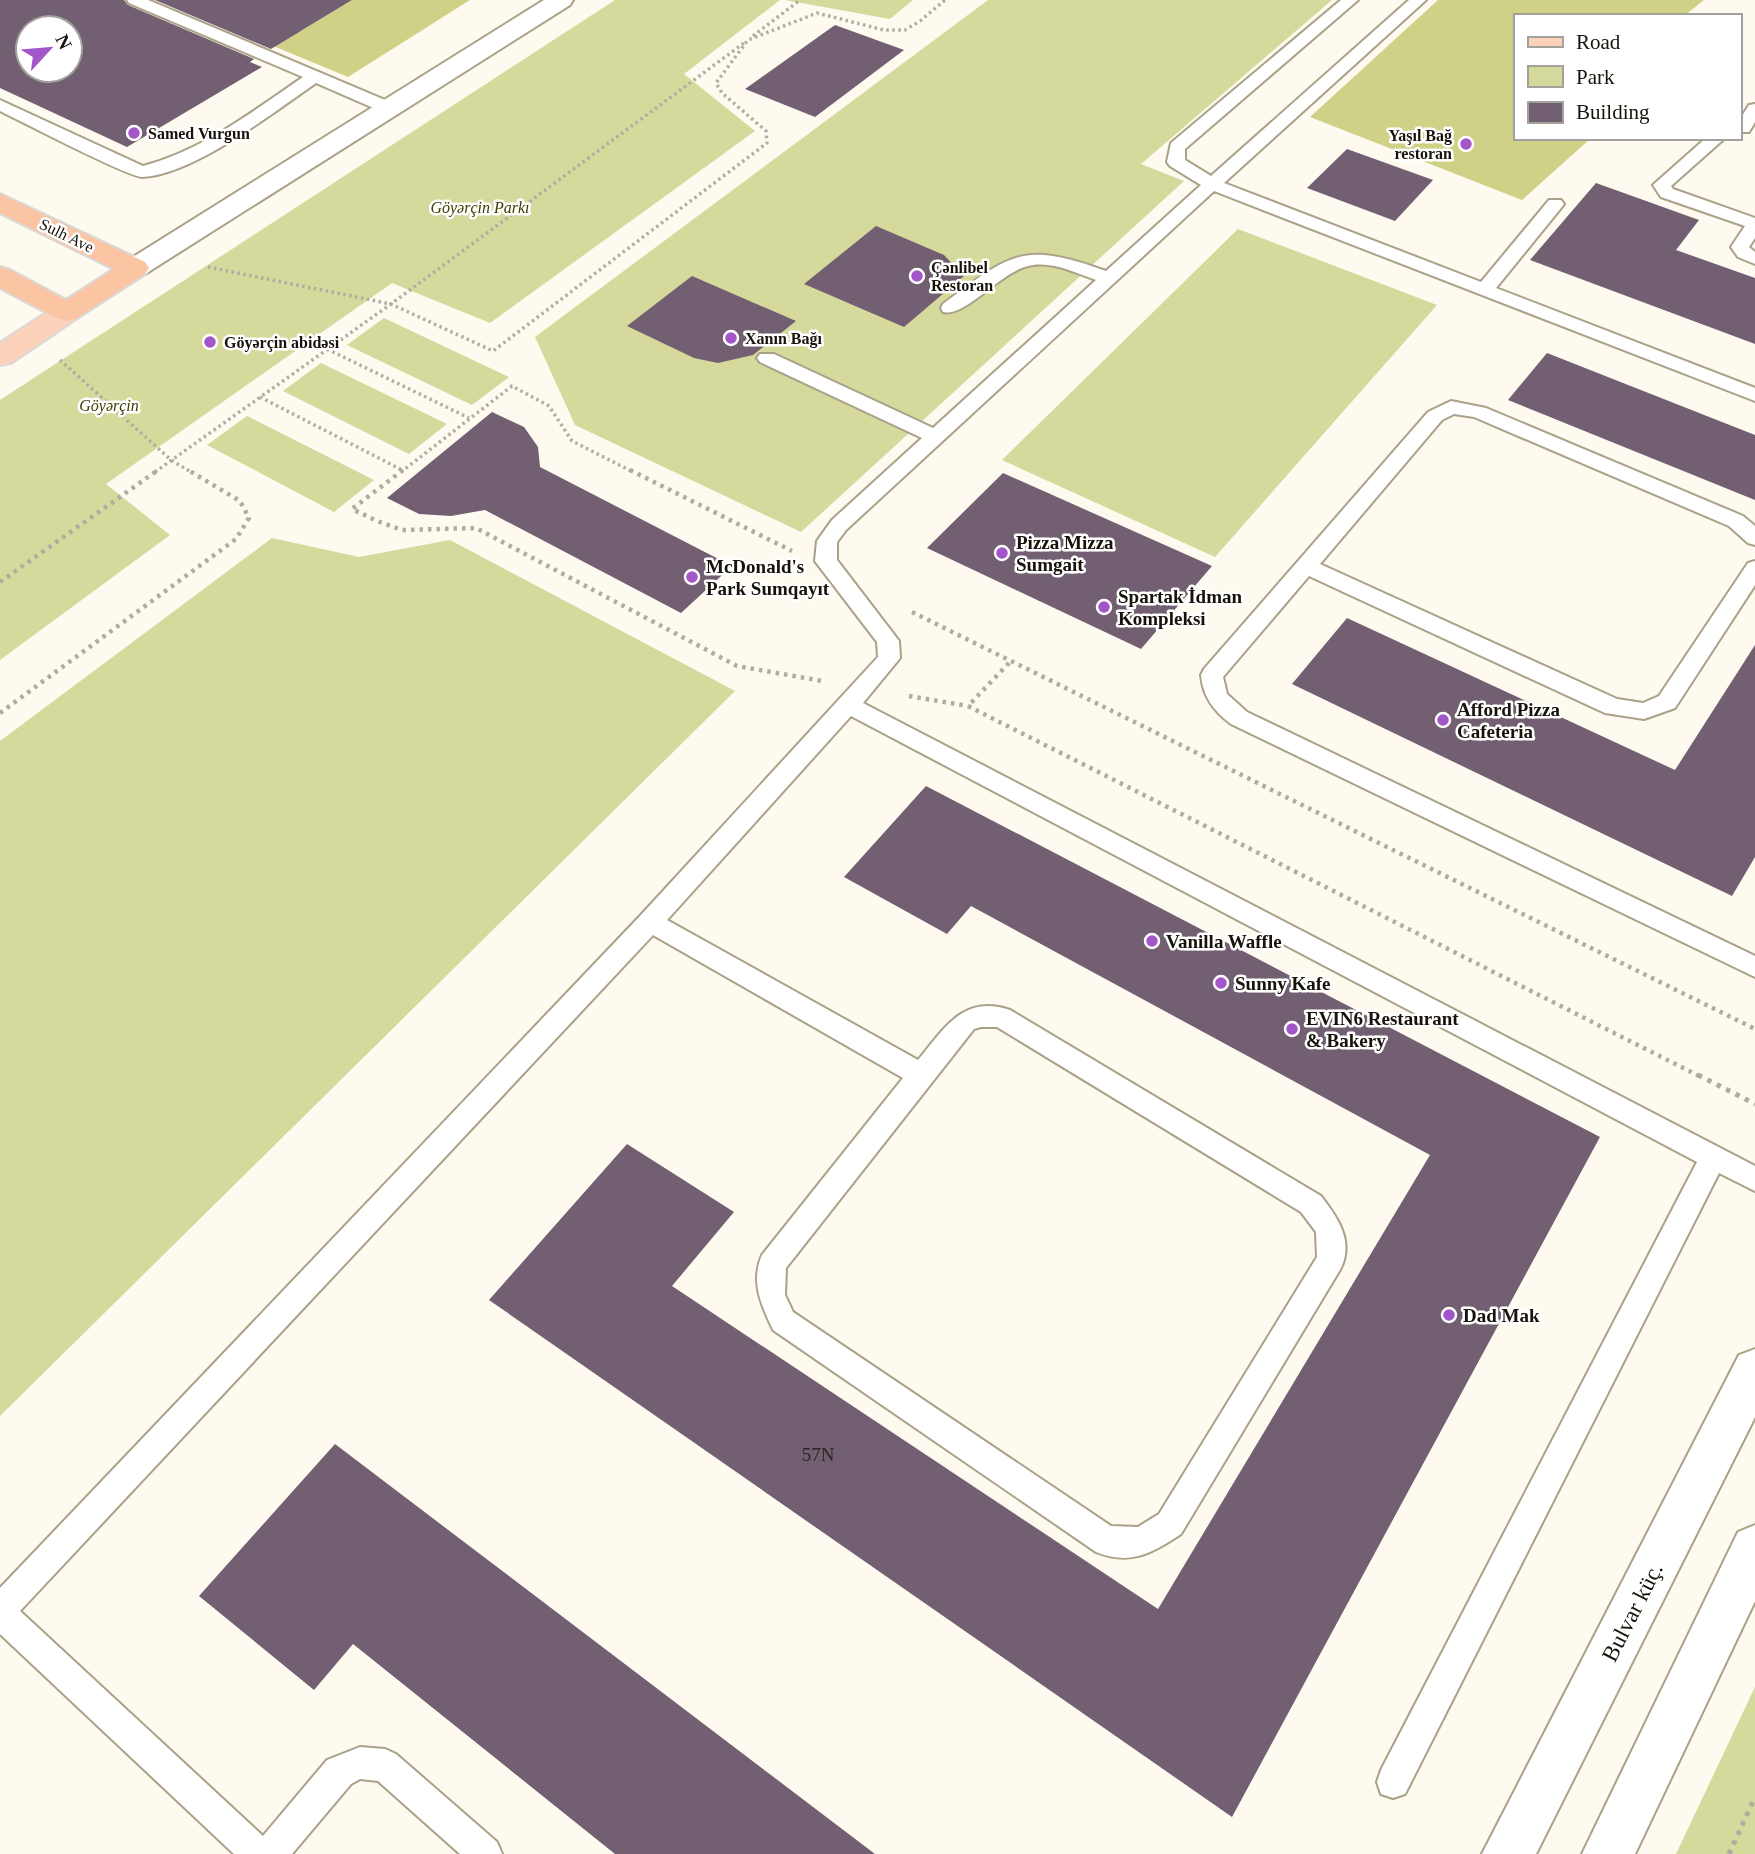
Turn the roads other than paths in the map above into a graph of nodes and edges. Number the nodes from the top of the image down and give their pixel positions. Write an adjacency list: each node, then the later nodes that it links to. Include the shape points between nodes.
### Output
1 (135, 0): 5 (lane)
2 (561, 0): 7 (main road)
3 (1350, 0): 11 (lane, via 1177,147 1176,162)
4 (1418, 0): 11 (lane)
5 (314, 76): 6 (lane, via 195,156 141,172); 7 (lane)
6 (0, 105)
7 (391, 109): 16 (main road)
8 (1755, 110): 9 (lane)
9 (1746, 130)
10 (1715, 140): 14 (lane, via 1662,185 1667,193)
11 (1212, 184): 18 (lane); 19 (lane)
12 (0, 202): 16 (highway, Sulh Ave)
13 (1555, 204): 19 (lane)
14 (1755, 224): 15 (lane, via 1740,247)
15 (1755, 259)
16 (135, 268): 21 (highway)
17 (0, 276): 21 (highway)
18 (1110, 278): 20 (lane, via 1030,258 1012,264); 25 (lane)
19 (1485, 289): 24 (lane)
20 (950, 308)
21 (67, 312): 22 (main road)
22 (0, 356)
23 (767, 358): 25 (lane)
24 (1755, 395)
25 (936, 437): 29 (lane, via 827,541 826,561 888,641 889,658)
26 (1755, 538): 27 (lane, via 1736,521 1479,412 1451,407 1435,416)
27 (1306, 566): 28 (lane, via 1613,707 1644,711 1667,702); 31 (lane, via 1212,675 1212,690 1222,706)
28 (1755, 568)
29 (849, 705): 30 (lane); 33 (lane)
30 (650, 922): 32 (lane); 37 (lane)
31 (1755, 967)
32 (921, 1075): 32 (lane, via 965,1022 980,1016 1001,1017 1311,1205 1330,1229 1331,1259 1170,1524 1142,1542 1107,1541 783,1321 771,1295 772,1264)
33 (1713, 1158): 34 (lane); 38 (lane)
34 (1755, 1180)
35 (1755, 1370): 42 (main road, Bulvar küç.)
36 (1755, 1549): 43 (main road)
37 (0, 1611): 39 (lane)
38 (1393, 1782)
39 (258, 1854)
40 (270, 1854): 41 (lane, via 339,1772 360,1763 386,1765)
41 (485, 1854)
42 (1508, 1854)
43 (1608, 1854)

